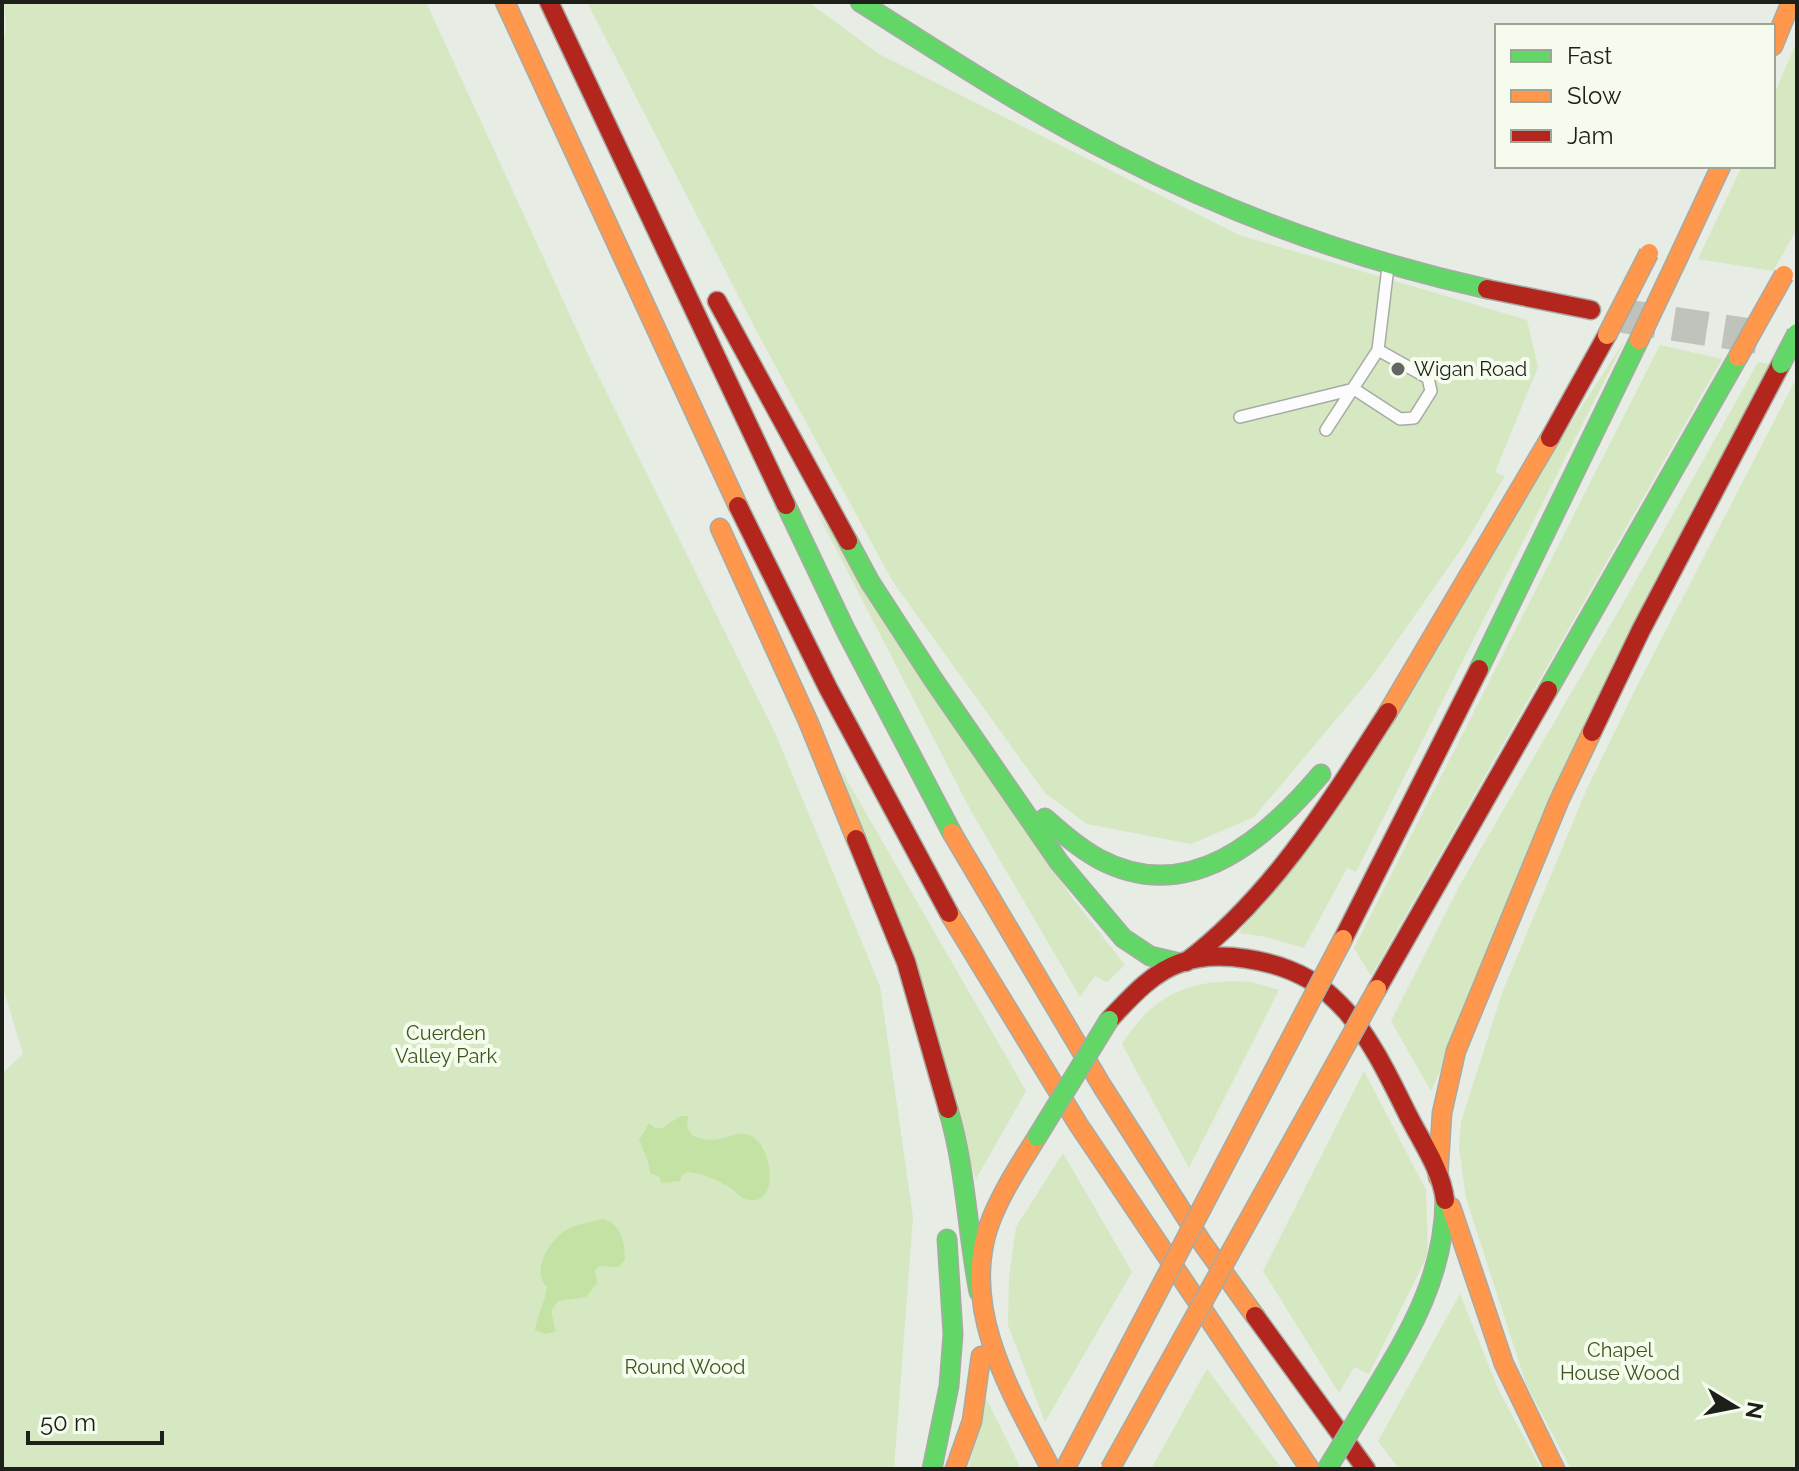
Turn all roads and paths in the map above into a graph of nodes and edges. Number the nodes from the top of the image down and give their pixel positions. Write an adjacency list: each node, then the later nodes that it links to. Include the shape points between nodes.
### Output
1 (505, 2): 6 (main road)
2 (551, 2): 8 (main road); 38 (main road, via 839,617 963,852 1203,1244)
3 (860, 2): 11 (main road, via 1052,121 1146,169 1242,214)
4 (1791, 2): 5 (main road)
5 (1775, 41)
6 (556, 114): 9 (main road); 36 (main road, via 733,495 948,911 1065,1108)
7 (1720, 168): 34 (main road, bridge, via 1527,575)
8 (667, 209)
9 (590, 230)
10 (1652, 247): 21 (main road, bridge, via 1552,437)
11 (1389, 264): 14 (main road); 16 (lane)
12 (1787, 270): 35 (main road, bridge)
13 (704, 278): 22 (main road, via 870,582)
14 (1591, 310)
15 (1797, 333): 26 (main road, bridge, via 1641,630 1559,801 1456,1051 1443,1093)
16 (1378, 350): 17 (lane); 17 (lane, via 1428,378 1431,391 1414,418 1400,419)
17 (1354, 389): 18 (lane); 19 (lane)
18 (1240, 417)
19 (1326, 430)
20 (712, 510): 23 (main road)
21 (1440, 625): 22 (main road, via 1334,760 1268,831 1224,860 1182,873 1124,870 1064,835); 24 (main road, via 1391,711 1270,881 1222,934)
22 (1003, 781): 24 (main road, via 1059,862 1123,938 1150,956)
23 (872, 876): 25 (main road); 29 (main road, via 938,1066 965,1187)
24 (1183, 963): 26 (main road, via 1237,960 1282,968 1309,979 1340,1005 1367,1041); 29 (main road, bridge, via 1147,984 1109,1020 989,1227)
25 (928, 1105)
26 (1438, 1177): 27 (main road)
27 (1446, 1196): 37 (main road, bridge, via 1443,1251 1432,1286); 39 (main road, via 1466,1240 1506,1368)
28 (946, 1227): 31 (main road, via 953,1334 949,1386)
29 (979, 1292): 30 (main road)
30 (983, 1312): 32 (main road, via 972,1421); 33 (main road)
31 (932, 1469)
32 (955, 1469)
33 (1051, 1469)
34 (1065, 1469)
35 (1110, 1469)
36 (1310, 1469)
37 (1327, 1469)
38 (1366, 1469)
39 (1555, 1469)

